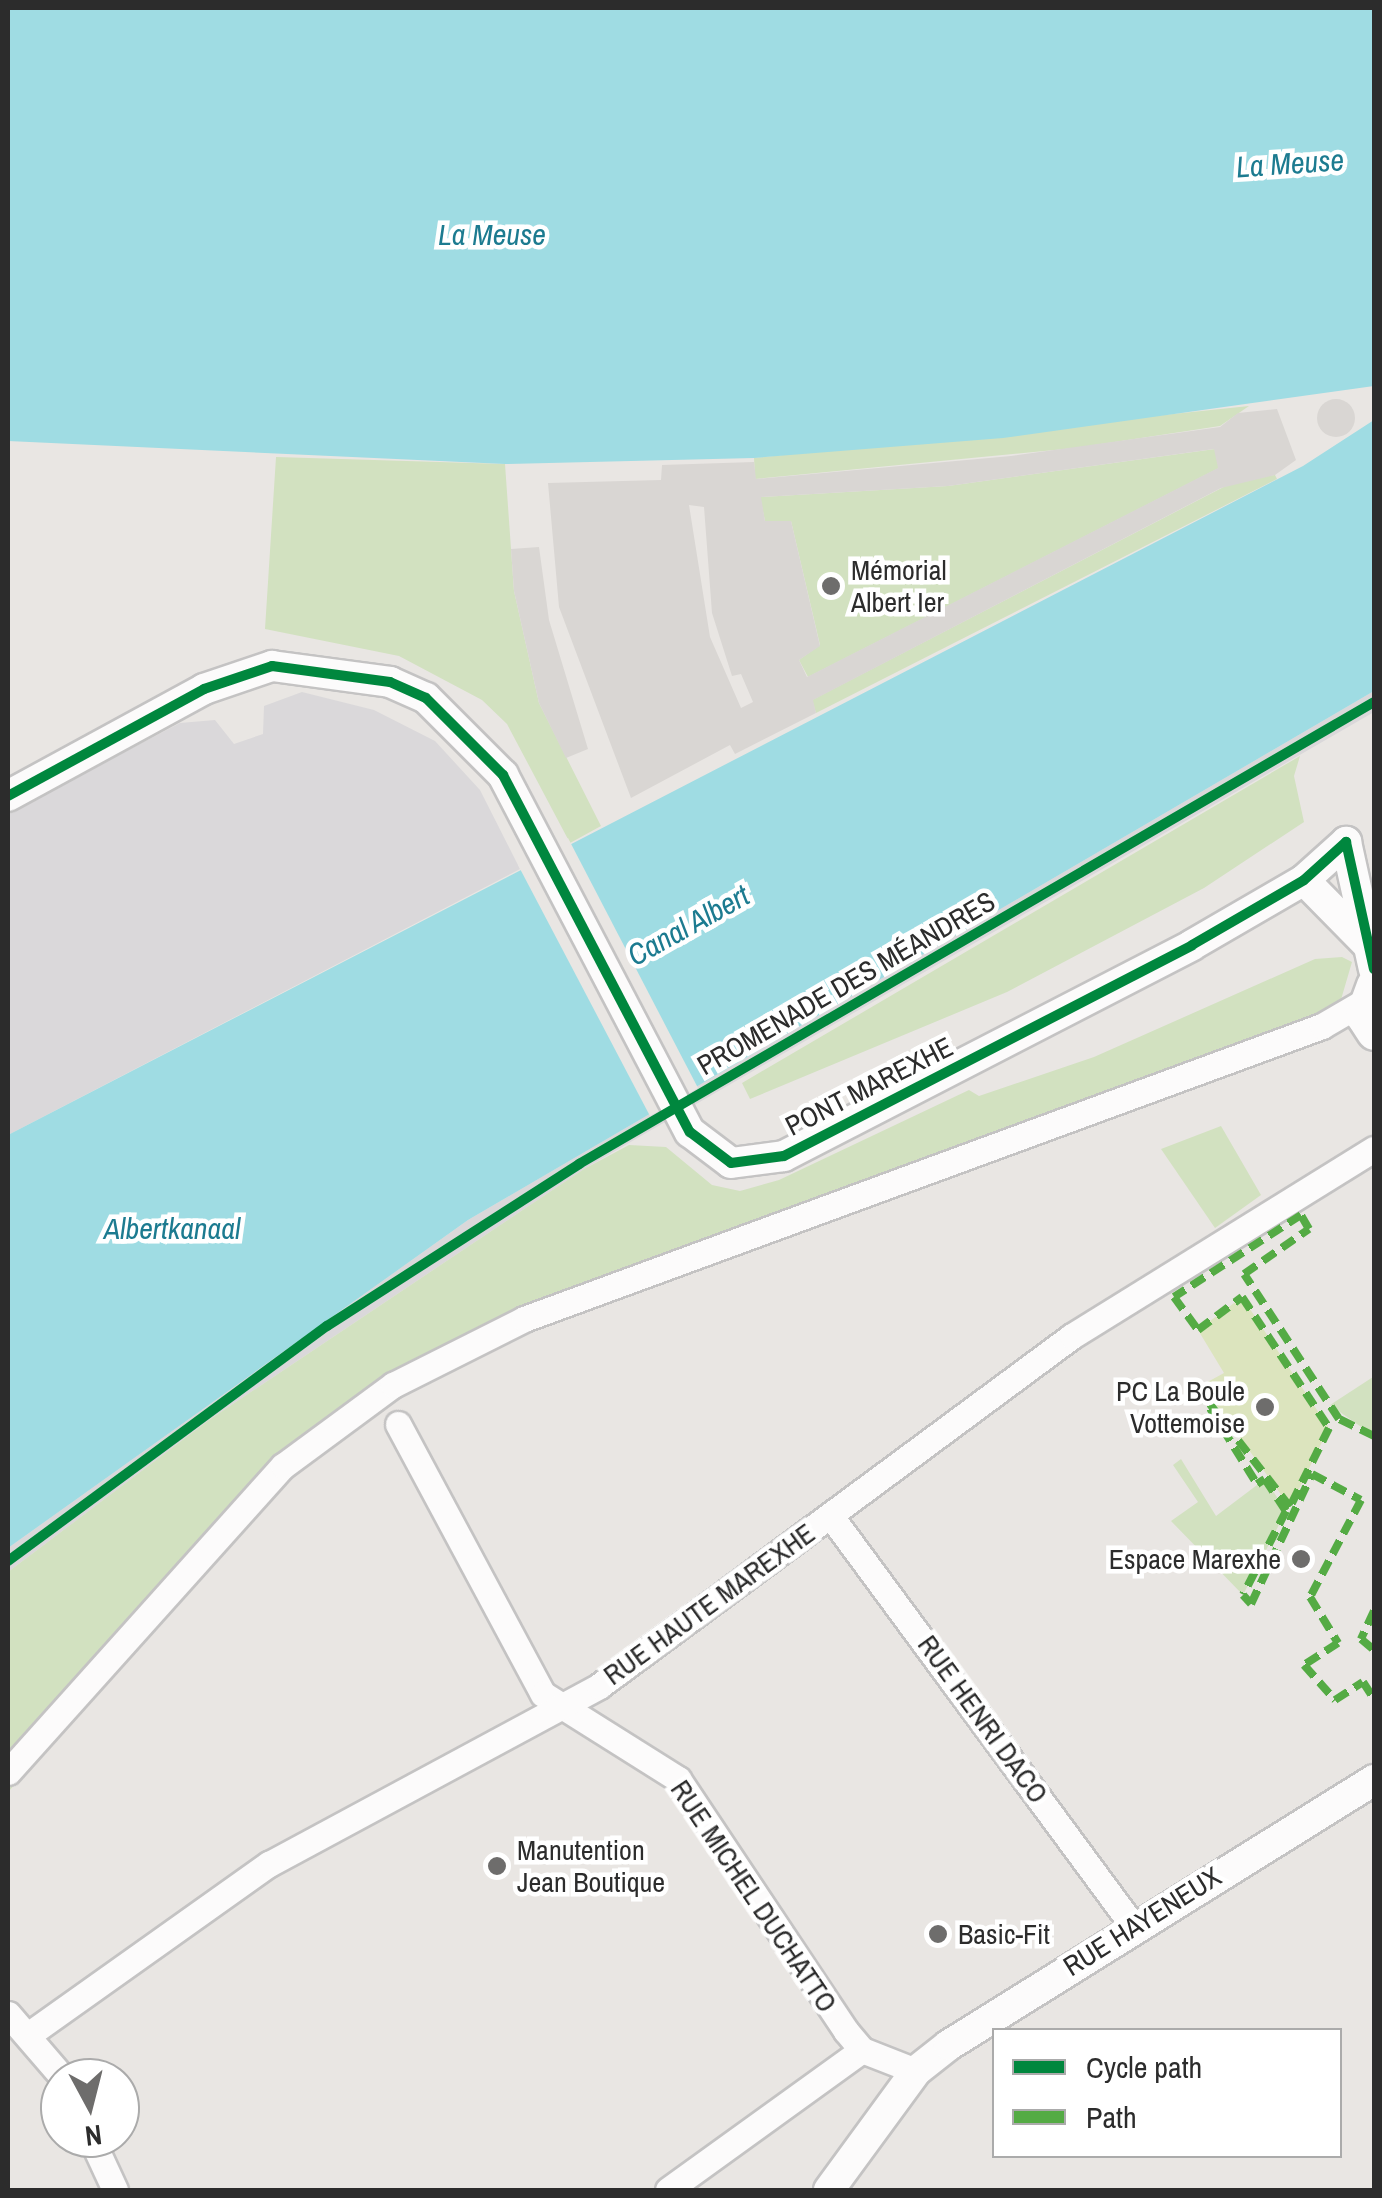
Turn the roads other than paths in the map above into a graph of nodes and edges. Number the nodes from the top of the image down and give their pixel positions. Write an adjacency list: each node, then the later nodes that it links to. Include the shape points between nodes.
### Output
1 (8, 796): 2 (street, PONT MAREXHE, via 204,689 272,666 318,668 426,698 503,775 686,1125 731,1163 784,1156)
2 (1304, 880): 3 (street); 3 (street, PONT MAREXHE, via 1346,842)
3 (1370, 986): 8 (street, via 1322,1026 524,1320 393,1385 282,1466)
4 (1374, 1149): 6 (street, RUE HAUTE MAREXHE, via 1072,1336)
5 (398, 1424): 7 (street, RUE MICHEL DUCHATTO, via 543,1694)
6 (830, 1515): 7 (street, RUE HAUTE MAREXHE); 10 (street, RUE HENRI DACO)
7 (562, 1710): 12 (street, RUE HAUTE MAREXHE, via 268,1864); 13 (street, RUE MICHEL DUCHATTO, via 678,1779)
8 (8, 1772)
9 (1374, 1780): 10 (street, RUE HAYENEUX)
10 (1132, 1926): 15 (street, RUE HAYENEUX)
11 (8, 2014): 12 (street)
12 (28, 2035): 14 (street)
13 (862, 2050): 15 (street); 18 (street)
14 (46, 2058)
15 (916, 2072): 19 (street, RUE HAYENEUX)
16 (101, 2158): 17 (street)
17 (115, 2190)
18 (668, 2190)
19 (829, 2190)

